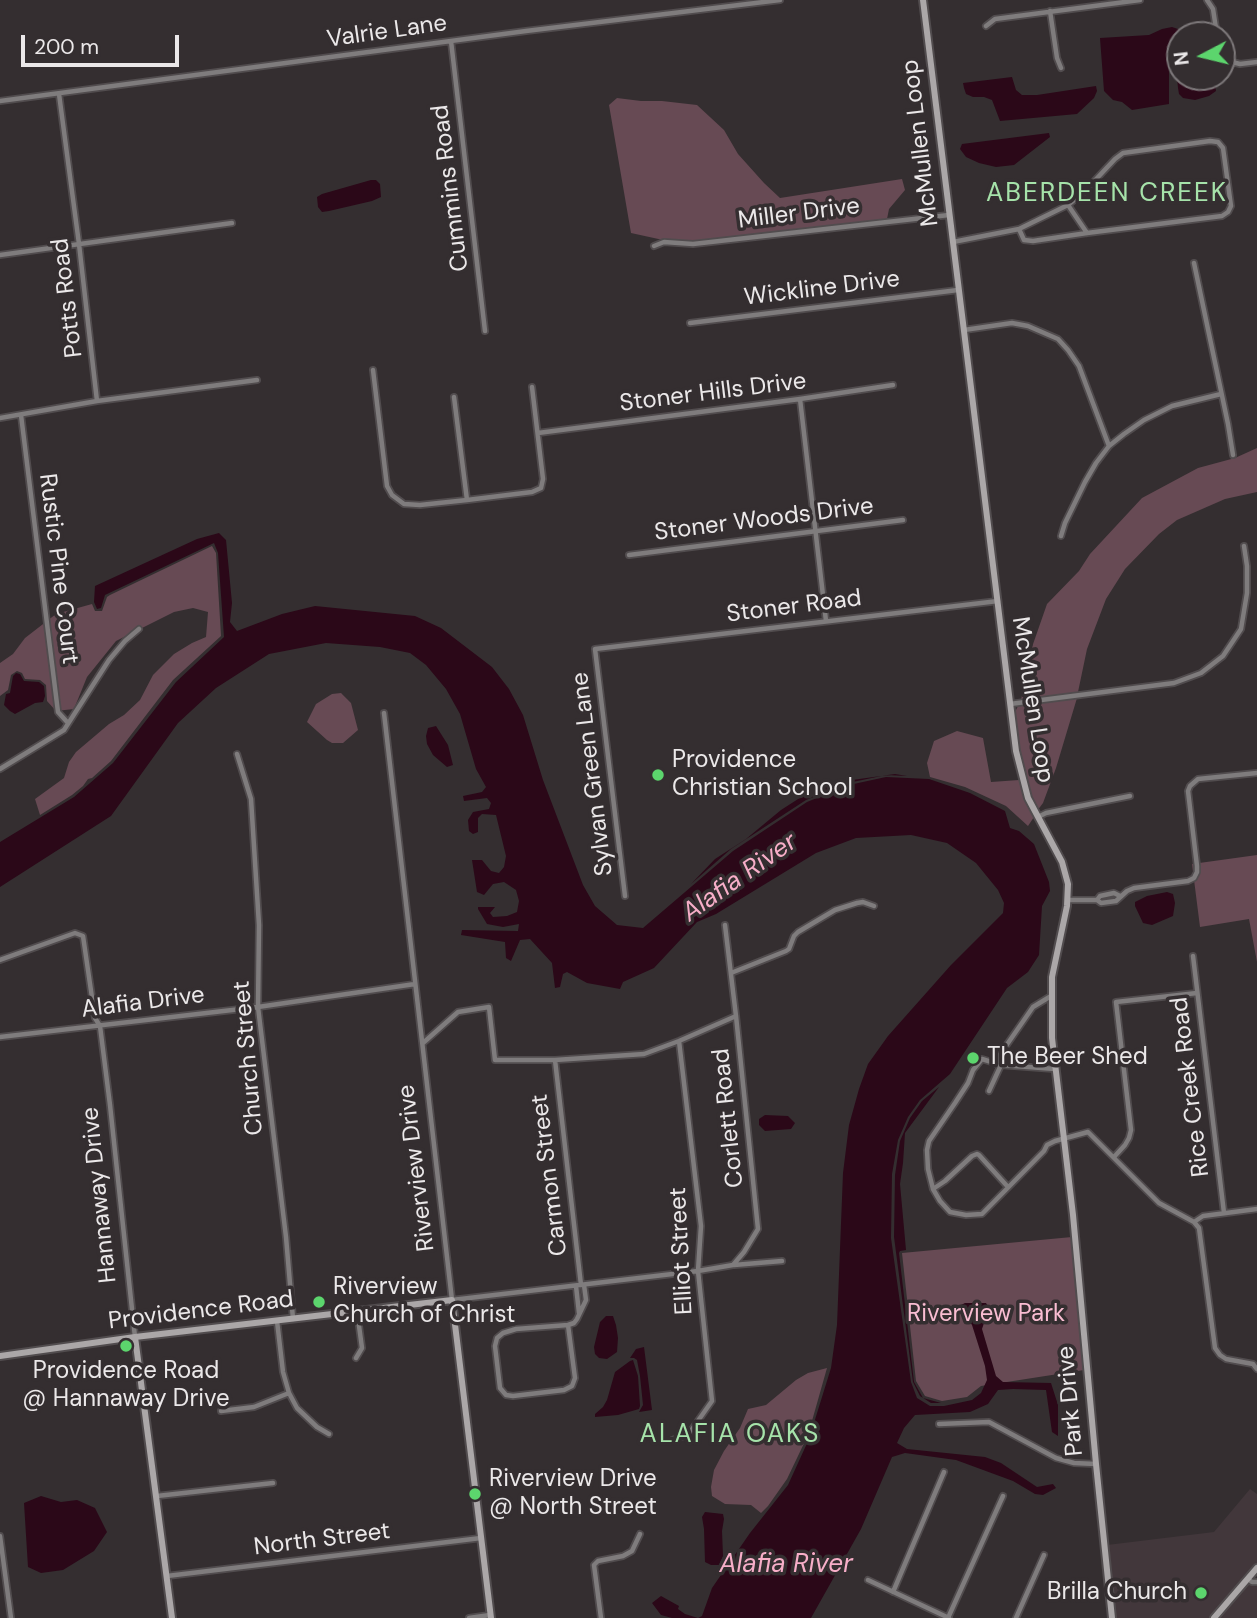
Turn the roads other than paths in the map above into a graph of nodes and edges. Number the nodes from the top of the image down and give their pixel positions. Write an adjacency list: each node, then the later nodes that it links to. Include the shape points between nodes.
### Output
1 (780, 0): 8 (street, Valrie Lane)
2 (923, 0): 15 (street, McMullen Loop)
3 (1140, 0): 5 (street)
4 (1207, 0): 6 (street)
5 (1050, 11): 7 (street, via 995,19); 11 (street)
6 (1215, 21)
7 (986, 26)
8 (451, 41): 12 (street, Valrie Lane); 27 (street, Cummins Road)
9 (1257, 62): 10 (street)
10 (1236, 63)
11 (1061, 68)
12 (59, 94): 13 (street, Valrie Lane); 20 (street, Potts Road)
13 (0, 102)
14 (1068, 205): 17 (street); 18 (street); 18 (street, via 1123,153 1210,141 1223,148 1231,205 1222,216)
15 (949, 215): 19 (street, McMullen Loop); 21 (street, Miller Drive)
16 (232, 223): 20 (street)
17 (1019, 229): 18 (street, via 1024,240 1033,242); 19 (street)
18 (1087, 233)
19 (952, 243): 24 (street, McMullen Loop)
20 (79, 244): 22 (street); 35 (street, Potts Road)
21 (653, 246)
22 (0, 255)
23 (1194, 263): 32 (street)
24 (958, 290): 25 (street, Wickline Drive); 26 (street, McMullen Loop)
25 (690, 323)
26 (964, 330): 39 (street, via 1012,323 1058,339 1079,366); 47 (street, McMullen Loop)
27 (485, 331)
28 (373, 370): 41 (street, via 387,486 392,495 404,504)
29 (257, 380): 35 (street)
30 (893, 385): 34 (street, Stoner Hills Drive)
31 (532, 387): 38 (street)
32 (1220, 394): 39 (street, via 1172,406); 40 (street)
33 (454, 397): 41 (street)
34 (800, 400): 38 (street, Stoner Hills Drive); 43 (street)
35 (97, 401): 36 (street)
36 (21, 415): 37 (street); 53 (street, Rustic Pine Court, via 58,712)
37 (0, 418)
38 (538, 432): 41 (street, via 541,488)
39 (1110, 446): 44 (street, via 1085,482)
40 (1233, 455)
41 (467, 500)
42 (903, 520): 43 (street, Stoner Woods Drive)
43 (816, 531): 46 (street, Stoner Woods Drive); 48 (street)
44 (1061, 536)
45 (1244, 546): 51 (street, via 1247,593 1241,629 1223,656 1201,673 1174,682)
46 (629, 555)
47 (998, 601): 48 (street, Stoner Road); 51 (street, McMullen Loop)
48 (826, 621): 50 (street, Stoner Road)
49 (139, 629): 53 (street, via 109,660)
50 (595, 649): 59 (street, Sylvan Green Lane)
51 (1010, 705): 58 (street, McMullen Loop, via 1021,775)
52 (384, 713): 70 (street, Riverview Drive)
53 (68, 723): 55 (street, via 64,730)
54 (237, 754): 73 (street, Church Street, via 251,799 259,925)
55 (0, 769)
56 (1257, 773): 61 (street, via 1194,781 1188,791 1197,866 1194,878 1134,888)
57 (1130, 796): 58 (street)
58 (1037, 818): 62 (street, McMullen Loop, via 1064,867)
59 (625, 895)
60 (1107, 895): 61 (street); 63 (street); 64 (street)
61 (1120, 896): 64 (street)
62 (1068, 900): 63 (street); 72 (street, McMullen Loop)
63 (1097, 900): 64 (street)
64 (1108, 902)
65 (874, 906): 69 (street, via 863,902 835,910 794,936 786,951)
66 (725, 925): 69 (street, Corlett Road)
67 (1193, 956): 71 (street, Rice Creek Road)
68 (0, 960): 75 (street, Hannaway Drive, via 75,933 83,936)
69 (731, 973): 74 (street, Corlett Road)
70 (415, 984): 73 (street, Alafia Drive); 78 (street, Riverview Drive)
71 (1197, 993): 84 (street, via 1116,1002 1131,1130); 88 (street, Rice Creek Road)
72 (1051, 996): 80 (street, via 1033,1007 999,1056); 81 (street, McMullen Loop)
73 (258, 1007): 75 (street, Alafia Drive); 96 (street, Church Street)
74 (736, 1016): 77 (street); 91 (street, Corlett Road, via 758,1228)
75 (100, 1026): 76 (street, Alafia Drive); 99 (street, Hannaway Drive)
76 (0, 1037)
77 (679, 1041): 79 (street, via 644,1054); 92 (street, Elliot Street, via 701,1226)
78 (422, 1044): 79 (street, via 458,1012 489,1007 495,1060); 94 (street, Riverview Drive)
79 (555, 1060): 93 (street, Carmon Street)
80 (999, 1065): 81 (street); 82 (street); 86 (street, via 982,1059 929,1141)
81 (1055, 1069): 83 (street, McMullen Loop)
82 (989, 1091)
83 (1065, 1139): 84 (street, via 1088,1132); 85 (street, via 1047,1145); 108 (street, Park Drive)
84 (1114, 1157): 89 (street, via 1159,1203)
85 (1008, 1187): 86 (street, via 982,1214 966,1215 950,1212); 86 (street, via 977,1154)
86 (933, 1189)
87 (1257, 1209): 88 (street)
88 (1224, 1213): 89 (street)
89 (1194, 1222): 102 (street, via 1203,1247 1215,1348 1226,1359)
90 (782, 1262): 91 (street)
91 (733, 1265): 92 (street)
92 (698, 1271): 93 (street, Providence Road); 107 (street, Elliot Street, via 712,1401 688,1435)
93 (580, 1285): 94 (street, Providence Road); 98 (street, Carmon Street, via 580,1314)
94 (452, 1300): 95 (street, Providence Road); 115 (street, Riverview Drive)
95 (358, 1311): 96 (street, Providence Road); 101 (street, via 362,1348)
96 (293, 1319): 97 (street, Providence Road)
97 (277, 1321): 99 (street, Providence Road); 103 (street)
98 (568, 1325): 98 (street, via 516,1329 497,1338 500,1388 506,1395 572,1387 575,1378)
99 (135, 1337): 100 (street, Providence Road); 111 (street, Hannaway Drive)
100 (0, 1356)
101 (356, 1358)
102 (1256, 1364)
103 (289, 1392): 104 (street, via 254,1407); 106 (street, via 297,1408)
104 (221, 1411)
105 (939, 1424): 108 (street, via 989,1422 1056,1458)
106 (330, 1434)
107 (672, 1440)
108 (1096, 1464): 131 (street, Park Drive)
109 (944, 1472): 123 (street)
110 (273, 1483): 111 (street)
111 (157, 1496): 119 (street, Hannaway Drive)
112 (1003, 1496): 129 (street)
113 (640, 1534): 128 (street, via 632,1551 594,1565)
114 (0, 1536): 118 (street)
115 (481, 1538): 119 (street, North Street); 124 (street, Riverview Drive)
116 (1044, 1555): 130 (street)
117 (1257, 1568): 120 (street)
118 (2, 1575): 125 (street)
119 (167, 1576): 126 (street, Hannaway Drive)
120 (1248, 1579): 122 (street); 132 (street)
121 (868, 1580): 123 (street)
122 (1257, 1582)
123 (893, 1592): 129 (street)
124 (491, 1617): 127 (street)
125 (11, 1618)
126 (172, 1618)
127 (469, 1618)
128 (601, 1618)
129 (949, 1618)
130 (1016, 1618)
131 (1112, 1618)
132 (1214, 1618)

